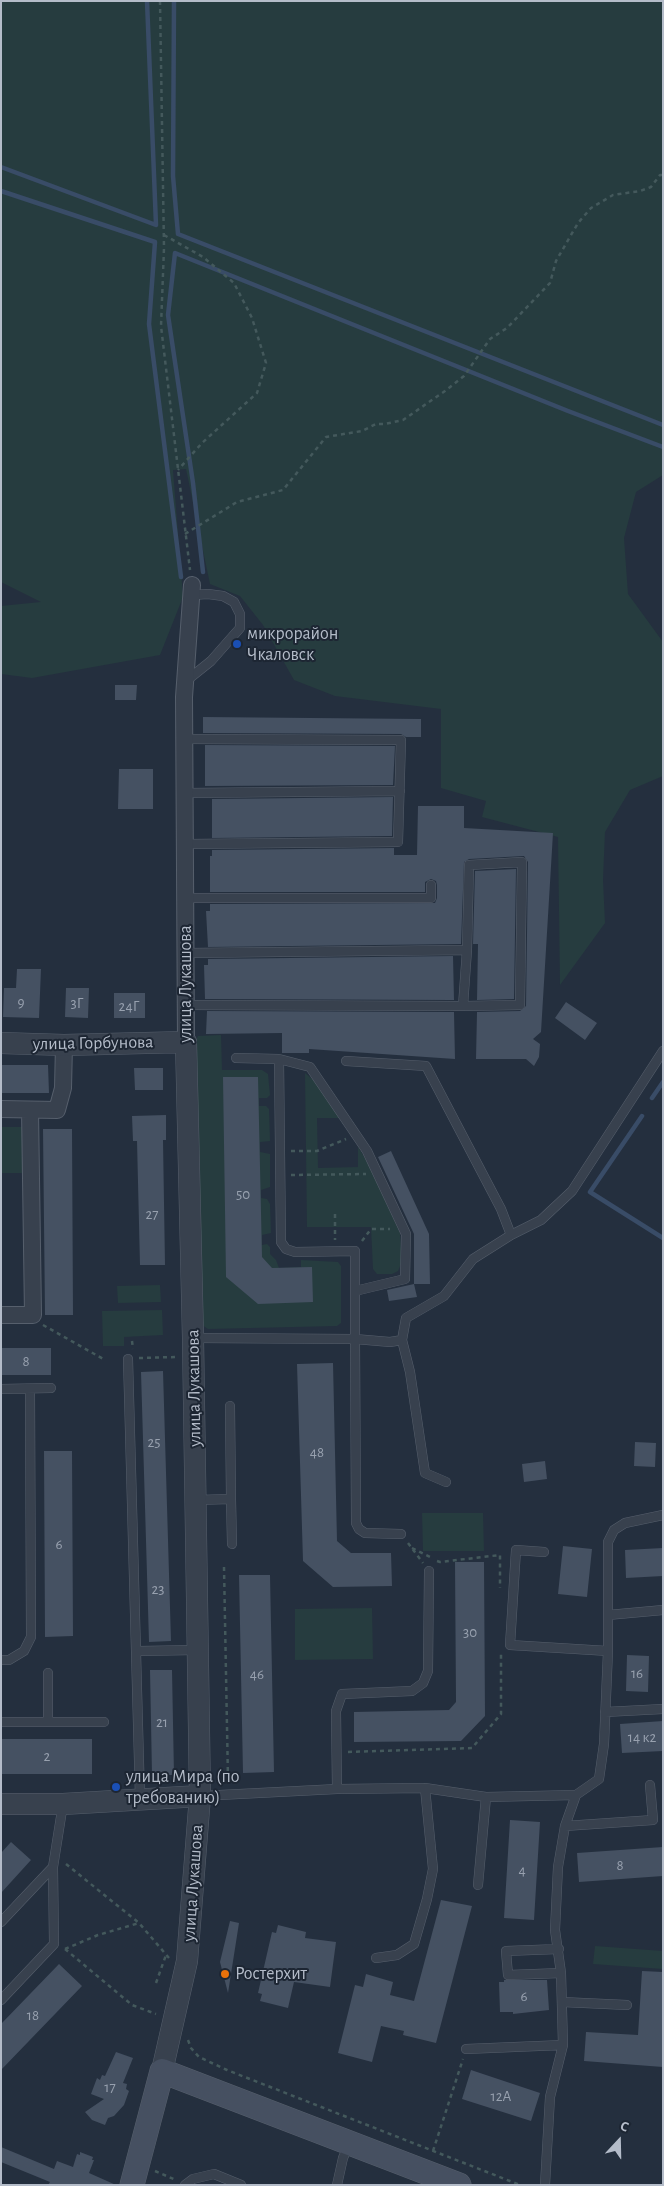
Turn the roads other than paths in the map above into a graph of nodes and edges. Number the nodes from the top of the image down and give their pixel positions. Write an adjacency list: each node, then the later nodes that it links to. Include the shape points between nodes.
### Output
1 (191, 590): 2 (street, улица Лукашова); 2 (lane, via 223,596 234,602 240,614 240,628 211,661)
2 (186, 681): 3 (street, улица Лукашова)
3 (185, 739): 4 (lane, via 401,740); 5 (street, улица Лукашова)
4 (400, 792): 5 (lane); 6 (lane, via 398,842)
5 (185, 793): 6 (street, улица Лукашова)
6 (185, 844): 8 (street, улица Лукашова)
7 (431, 885): 8 (lane, via 431,898)
8 (185, 898): 10 (street, улица Лукашова)
9 (467, 950): 10 (lane); 12 (lane); 12 (lane, via 469,865 522,862 520,1005)
10 (185, 953): 11 (street, улица Лукашова)
11 (186, 1004): 12 (lane); 13 (street, улица Лукашова)
12 (462, 1006)
13 (186, 1042): 15 (street, улица Горбунова); 27 (street, улица Лукашова)
14 (1, 1043): 15 (street, улица Горбунова)
15 (64, 1045): 21 (street, via 63,1088 56,1110)
16 (663, 1050): 22 (lane, via 572,1191 541,1220)
17 (236, 1058): 18 (lane)
18 (279, 1059): 23 (lane, via 281,1242 286,1249 295,1252 354,1251); 23 (lane, via 310,1067 367,1151 406,1234 405,1279)
19 (346, 1061): 22 (lane, via 426,1066 501,1209)
20 (1, 1109): 21 (street)
21 (30, 1110): 24 (street, via 33,1315)
22 (511, 1235): 26 (lane, via 473,1259 444,1296 406,1318)
23 (355, 1291): 25 (lane)
24 (1, 1315)
25 (355, 1339): 26 (lane); 27 (lane); 37 (lane, via 356,1523 365,1533)
26 (402, 1340): 33 (lane, via 425,1473)
27 (194, 1348): 35 (street, улица Лукашова)
28 (131, 1359): 44 (lane)
29 (51, 1388): 30 (lane)
30 (30, 1389): 31 (lane); 46 (lane, via 31,1636 24,1651 9,1660)
31 (1, 1390)
32 (230, 1406): 34 (lane)
33 (446, 1482)
34 (231, 1499): 35 (lane); 38 (lane)
35 (196, 1500): 43 (street, улица Лукашова)
36 (663, 1515): 42 (lane, via 625,1523 614,1530 608,1542)
37 (401, 1534)
38 (232, 1544)
39 (544, 1552): 45 (lane, via 516,1550 510,1645)
40 (429, 1571): 55 (lane, via 428,1671 423,1683 412,1691 342,1694 336,1711)
41 (663, 1610): 42 (lane)
42 (608, 1615): 45 (lane)
43 (198, 1650): 44 (lane); 57 (street, улица Лукашова)
44 (138, 1651): 59 (lane)
45 (608, 1652): 49 (lane)
46 (1, 1660)
47 (48, 1673): 51 (lane)
48 (663, 1709): 49 (lane)
49 (605, 1712): 56 (lane, via 599,1779)
50 (1, 1722): 51 (lane)
51 (48, 1722): 52 (lane)
52 (104, 1722)
53 (650, 1785): 62 (lane, via 653,1820)
54 (426, 1788): 55 (lane); 58 (lane); 67 (lane, via 433,1869 425,1908 414,1944 397,1954)
55 (338, 1789): 57 (lane)
56 (576, 1794): 58 (lane); 62 (lane)
57 (200, 1796): 59 (street); 74 (street, улица Лукашова, via 186,1961)
58 (486, 1797): 64 (lane)
59 (140, 1798): 61 (street)
60 (1, 1804): 61 (street)
61 (63, 1804): 63 (lane)
62 (565, 1826): 66 (lane, via 556,1894 555,1930)
63 (53, 1867): 65 (lane); 69 (lane, via 54,1944)
64 (478, 1885)
65 (1, 1922)
66 (559, 1949): 68 (lane); 68 (lane, via 506,1951 508,1975)
67 (376, 1958)
68 (561, 1973): 70 (lane)
69 (1, 2000)
70 (562, 2002): 71 (lane); 72 (lane)
71 (627, 2005)
72 (563, 2045): 73 (lane); 81 (lane, via 550,2097)
73 (466, 2050)
74 (162, 2071): 75 (main road); 77 (main road, улица Лукашова)
75 (350, 2142): 79 (lane); 80 (main road)
76 (186, 2184): 78 (lane, via 214,2174)
77 (132, 2185)
78 (241, 2185)
79 (337, 2185)
80 (459, 2185)
81 (544, 2185)

